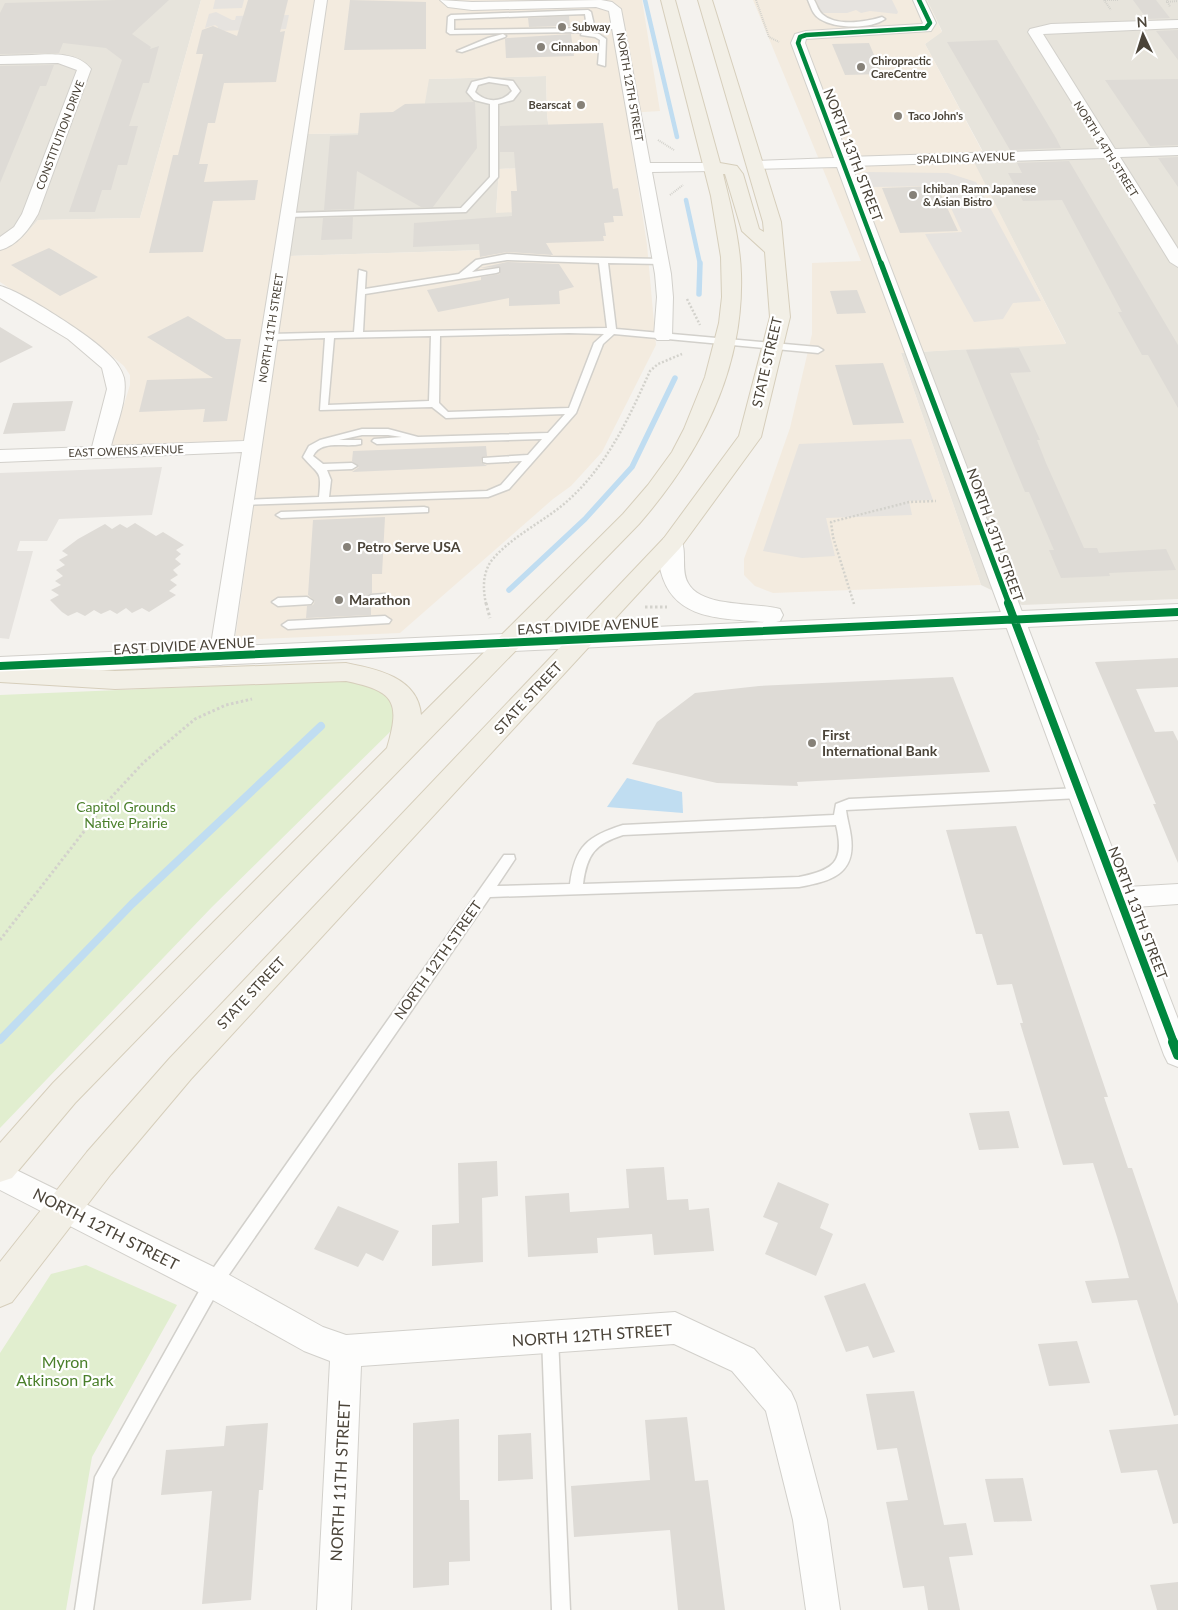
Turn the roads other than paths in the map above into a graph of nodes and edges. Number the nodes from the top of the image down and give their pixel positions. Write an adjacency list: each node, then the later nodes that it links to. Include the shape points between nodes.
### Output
1 (321, 0): 23 (street, NORTH 11TH STREET)
2 (668, 0): 14 (main road)
3 (811, 0): 7 (lane, via 817,13 829,21 848,23)
4 (919, 0): 20 (street, NORTH 13TH STREET, via 930,23 926,28 800,37 798,43)
5 (698, 4): 21 (main road, STATE STREET, via 717,39)
6 (450, 7): 9 (lane, via 588,12); 9 (lane, via 450,32 589,30); 10 (street, NORTH 12TH STREET, via 602,3 615,9)
7 (882, 19)
8 (1178, 24): 18 (street, NORTH 14TH STREET, via 1051,28 1034,32)
9 (591, 27): 10 (lane)
10 (620, 27): 22 (street, NORTH 12TH STREET)
11 (460, 51): 13 (lane, via 497,37 590,34 602,39)
12 (0, 60): 24 (street, CONSTITUTION DRIVE, via 66,60 80,63 84,69 30,214 20,230)
13 (602, 64)
14 (694, 98): 16 (main road); 19 (main road)
15 (494, 103): 15 (lane, via 477,98 471,92 475,84 489,80 510,83 516,91 510,98); 23 (lane, via 494,177 463,210)
16 (714, 108)
17 (1178, 151): 18 (street, SPALDING AVENUE)
18 (1109, 153): 20 (street, SPALDING AVENUE); 29 (street, NORTH 14TH STREET)
19 (720, 161): 21 (main road); 22 (street); 25 (main road, via 734,174 751,231); 42 (main road, via 732,273 731,306)
20 (842, 162): 21 (street, SPALDING AVENUE); 69 (street, NORTH 13TH STREET)
21 (754, 165): 25 (main road, STATE STREET, via 772,222)
22 (644, 168): 28 (street, NORTH 12TH STREET)
23 (288, 215): 41 (street, NORTH 11TH STREET)
24 (0, 245)
25 (774, 250): 43 (main road, STATE STREET, via 780,316)
26 (551, 260): 27 (lane); 30 (lane); 33 (lane, via 507,257 479,262)
27 (603, 261): 28 (lane); 36 (lane)
28 (661, 261): 40 (street, NORTH 12TH STREET, via 665,298)
29 (1178, 262)
30 (514, 267)
31 (496, 270): 33 (lane)
32 (362, 272): 35 (lane)
33 (462, 276): 35 (lane)
34 (0, 291): 53 (street, via 92,348 108,364 116,389)
35 (360, 292): 38 (lane)
36 (612, 331): 37 (lane); 40 (lane); 46 (lane, via 599,343)
37 (436, 333): 38 (lane); 45 (lane)
38 (358, 335): 39 (lane)
39 (330, 336): 41 (lane); 45 (lane, via 323,408)
40 (663, 336): 42 (lane)
41 (270, 337): 52 (street, NORTH 11TH STREET)
42 (724, 341): 43 (lane); 74 (main road, via 707,401 691,438 669,473 631,519)
43 (774, 346): 44 (lane); 63 (main road, STATE STREET, via 750,437)
44 (818, 350)
45 (434, 404): 46 (lane, via 446,416)
46 (573, 411): 47 (lane)
47 (552, 436): 48 (lane); 55 (lane)
48 (418, 439): 49 (lane); 51 (lane, via 388,431 345,433)
49 (377, 441)
50 (358, 442): 51 (lane)
51 (321, 443): 58 (lane, via 312,448 308,457)
52 (253, 446): 53 (street, EAST OWENS AVENUE); 60 (street, NORTH 11TH STREET)
53 (100, 452): 54 (street, EAST OWENS AVENUE)
54 (0, 456)
55 (532, 458): 56 (lane); 59 (lane, via 505,487 488,494)
56 (487, 460)
57 (352, 466): 58 (lane)
58 (321, 467): 59 (lane, via 326,480)
59 (324, 500): 60 (lane)
60 (244, 503): 75 (street, NORTH 11TH STREET)
61 (424, 510): 62 (lane)
62 (281, 516)
63 (672, 543): 72 (street, via 671,576 678,589 691,600 710,608 784,617); 73 (main road, STATE STREET)
64 (385, 598): 65 (lane)
65 (371, 599)
66 (307, 601): 67 (lane)
67 (278, 602)
68 (1178, 612): 69 (street, EAST DIVIDE AVENUE)
69 (1013, 619): 72 (street, EAST DIVIDE AVENUE); 79 (street, NORTH 13TH STREET)
70 (385, 620): 71 (lane)
71 (288, 625)
72 (813, 627): 73 (street, EAST DIVIDE AVENUE)
73 (584, 638): 74 (street, EAST DIVIDE AVENUE); 89 (main road, STATE STREET, via 180,1069)
74 (507, 643): 75 (street, EAST DIVIDE AVENUE); 78 (main road)
75 (220, 657): 76 (street, EAST DIVIDE AVENUE)
76 (0, 666)
77 (0, 673): 78 (main road, via 115,680 346,672 375,678 402,696 408,710)
78 (400, 751): 87 (main road, via 128,1026)
79 (1080, 793): 80 (lane, via 849,804 840,807); 85 (street, NORTH 13TH STREET)
80 (841, 820): 82 (lane, via 622,830 590,843 579,864); 82 (lane, via 846,854 838,869 827,877 799,882)
81 (509, 859): 83 (lane, NORTH 12TH STREET)
82 (576, 889): 83 (lane)
83 (486, 892): 90 (lane, NORTH 12TH STREET)
84 (1178, 894): 85 (street)
85 (1119, 898): 86 (street, NORTH 13TH STREET)
86 (1178, 1055)
87 (0, 1167)
88 (0, 1175): 89 (street, NORTH 12TH STREET)
89 (62, 1208): 90 (street, NORTH 12TH STREET); 91 (main road, STATE STREET)
90 (213, 1283): 93 (street, NORTH 12TH STREET, via 315,1340); 94 (lane, via 104,1478)
91 (0, 1290)
92 (550, 1337): 93 (street, NORTH 12TH STREET); 96 (lane); 97 (street, NORTH 12TH STREET, via 675,1328 743,1360 780,1403 810,1520)
93 (346, 1351): 95 (street, NORTH 11TH STREET)
94 (84, 1610)
95 (334, 1610)
96 (561, 1610)
97 (823, 1610)

